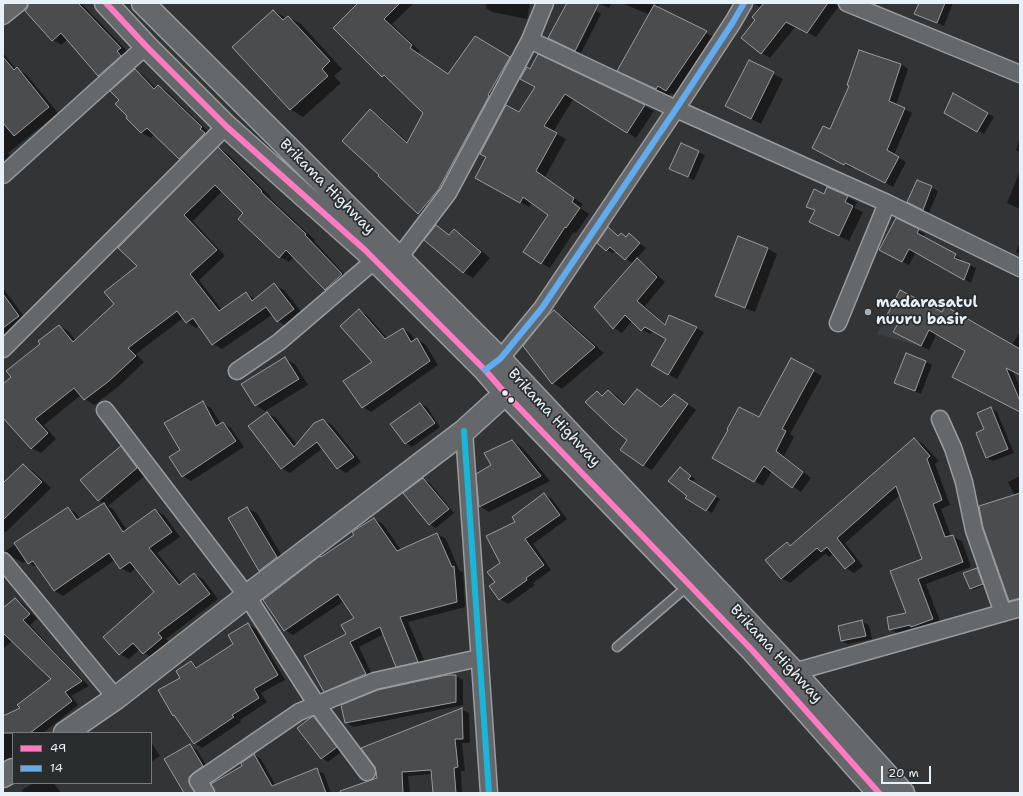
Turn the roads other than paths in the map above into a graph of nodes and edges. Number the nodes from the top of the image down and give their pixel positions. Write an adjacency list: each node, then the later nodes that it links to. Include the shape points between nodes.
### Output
1 (19, 3): 7 (street)
2 (106, 3): 9 (main road, Brikama Highway)
3 (143, 3): 15 (main road, Brikama Highway)
4 (545, 3): 8 (street)
5 (744, 3): 11 (street)
6 (846, 3): 10 (street)
7 (3, 16)
8 (530, 40): 11 (street); 15 (street, via 448,193)
9 (146, 46): 12 (main road, Brikama Highway); 13 (street)
10 (1020, 74)
11 (676, 109): 14 (street); 20 (street, via 542,308)
12 (226, 126): 16 (main road, Brikama Highway); 19 (street)
13 (3, 175)
14 (887, 204): 17 (street); 18 (street)
15 (398, 259): 20 (main road, Brikama Highway)
16 (375, 260): 20 (main road, Brikama Highway); 21 (street, via 279,342)
17 (1020, 268)
18 (838, 323)
19 (3, 349)
20 (493, 364): 22 (main road, Brikama Highway)
21 (236, 371)
22 (512, 387): 25 (main road); 27 (main road, Brikama Highway); 33 (main road, Brikama Highway)
23 (105, 410): 28 (street)
24 (940, 419): 30 (street, via 953,448 964,482 974,530)
25 (464, 431): 28 (main road); 32 (street)
26 (3, 561): 34 (street)
27 (690, 584): 31 (lane); 42 (main road, Brikama Highway)
28 (247, 596): 34 (main road); 35 (street)
29 (1020, 608): 30 (street)
30 (1003, 613): 33 (street)
31 (617, 647)
32 (479, 658): 35 (street, via 375,681); 41 (street)
33 (794, 672): 43 (main road, Brikama Highway)
34 (116, 698): 36 (main road)
35 (317, 704): 38 (street); 40 (street, via 299,712 198,781)
36 (66, 732)
37 (12, 771): 39 (main road)
38 (367, 772)
39 (3, 776)
40 (206, 793)
41 (490, 793)
42 (879, 793)
43 (903, 793)

